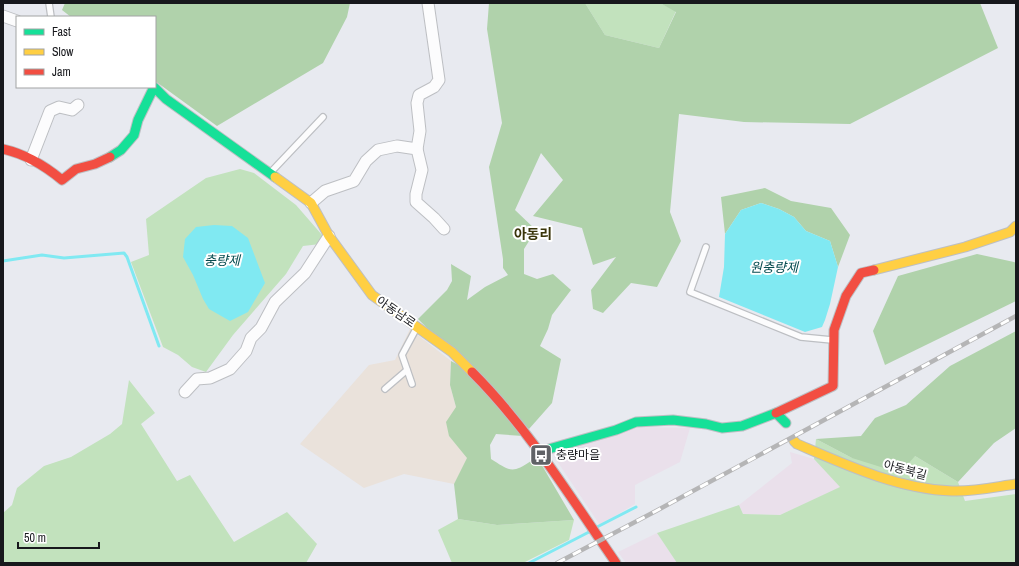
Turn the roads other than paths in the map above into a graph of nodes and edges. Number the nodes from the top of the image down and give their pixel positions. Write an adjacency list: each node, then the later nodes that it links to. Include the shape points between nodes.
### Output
1 (49, 3): 3 (lane)
2 (428, 3): 11 (street, via 440,80 434,87 419,95 417,103 420,131)
3 (51, 16)
4 (4, 19): 5 (street)
5 (16, 21)
6 (154, 88): 12 (street, via 138,120 134,135 112,156 76,169 62,180)
7 (155, 88): 13 (street, 아동남로, via 166,99)
8 (78, 105): 12 (street, via 72,110 59,107 50,111)
9 (323, 117): 13 (lane)
10 (3, 149): 12 (street, via 14,151)
11 (417, 149): 14 (street, via 397,146 378,150 366,161 354,181 325,191); 16 (street, via 422,170 416,202)
12 (31, 160)
13 (269, 173): 14 (street, 아동남로)
14 (311, 203): 17 (street, 아동남로)
15 (1016, 226): 20 (street, via 1010,232 965,247 861,273 846,296 834,330)
16 (444, 229)
17 (329, 236): 19 (street, 아동남로, via 372,295); 24 (street, via 305,273 275,302 261,328 251,338 246,351 230,369 210,378 197,379)
18 (706, 247): 20 (lane, via 690,292 801,337)
19 (417, 327): 21 (lane, via 402,355); 28 (street, 아동남로, via 452,352 494,394)
20 (834, 340): 25 (street, via 833,386)
21 (407, 370): 22 (lane); 23 (lane)
22 (412, 384)
23 (385, 390)
24 (185, 392)
25 (776, 413): 26 (street); 28 (street, via 742,426 722,428 673,420 636,422)
26 (786, 423)
27 (794, 441): 29 (street, 아동북길, via 839,462 919,487 976,490)
28 (538, 452): 30 (street, 아동남로)
29 (1016, 484)
30 (616, 563)

